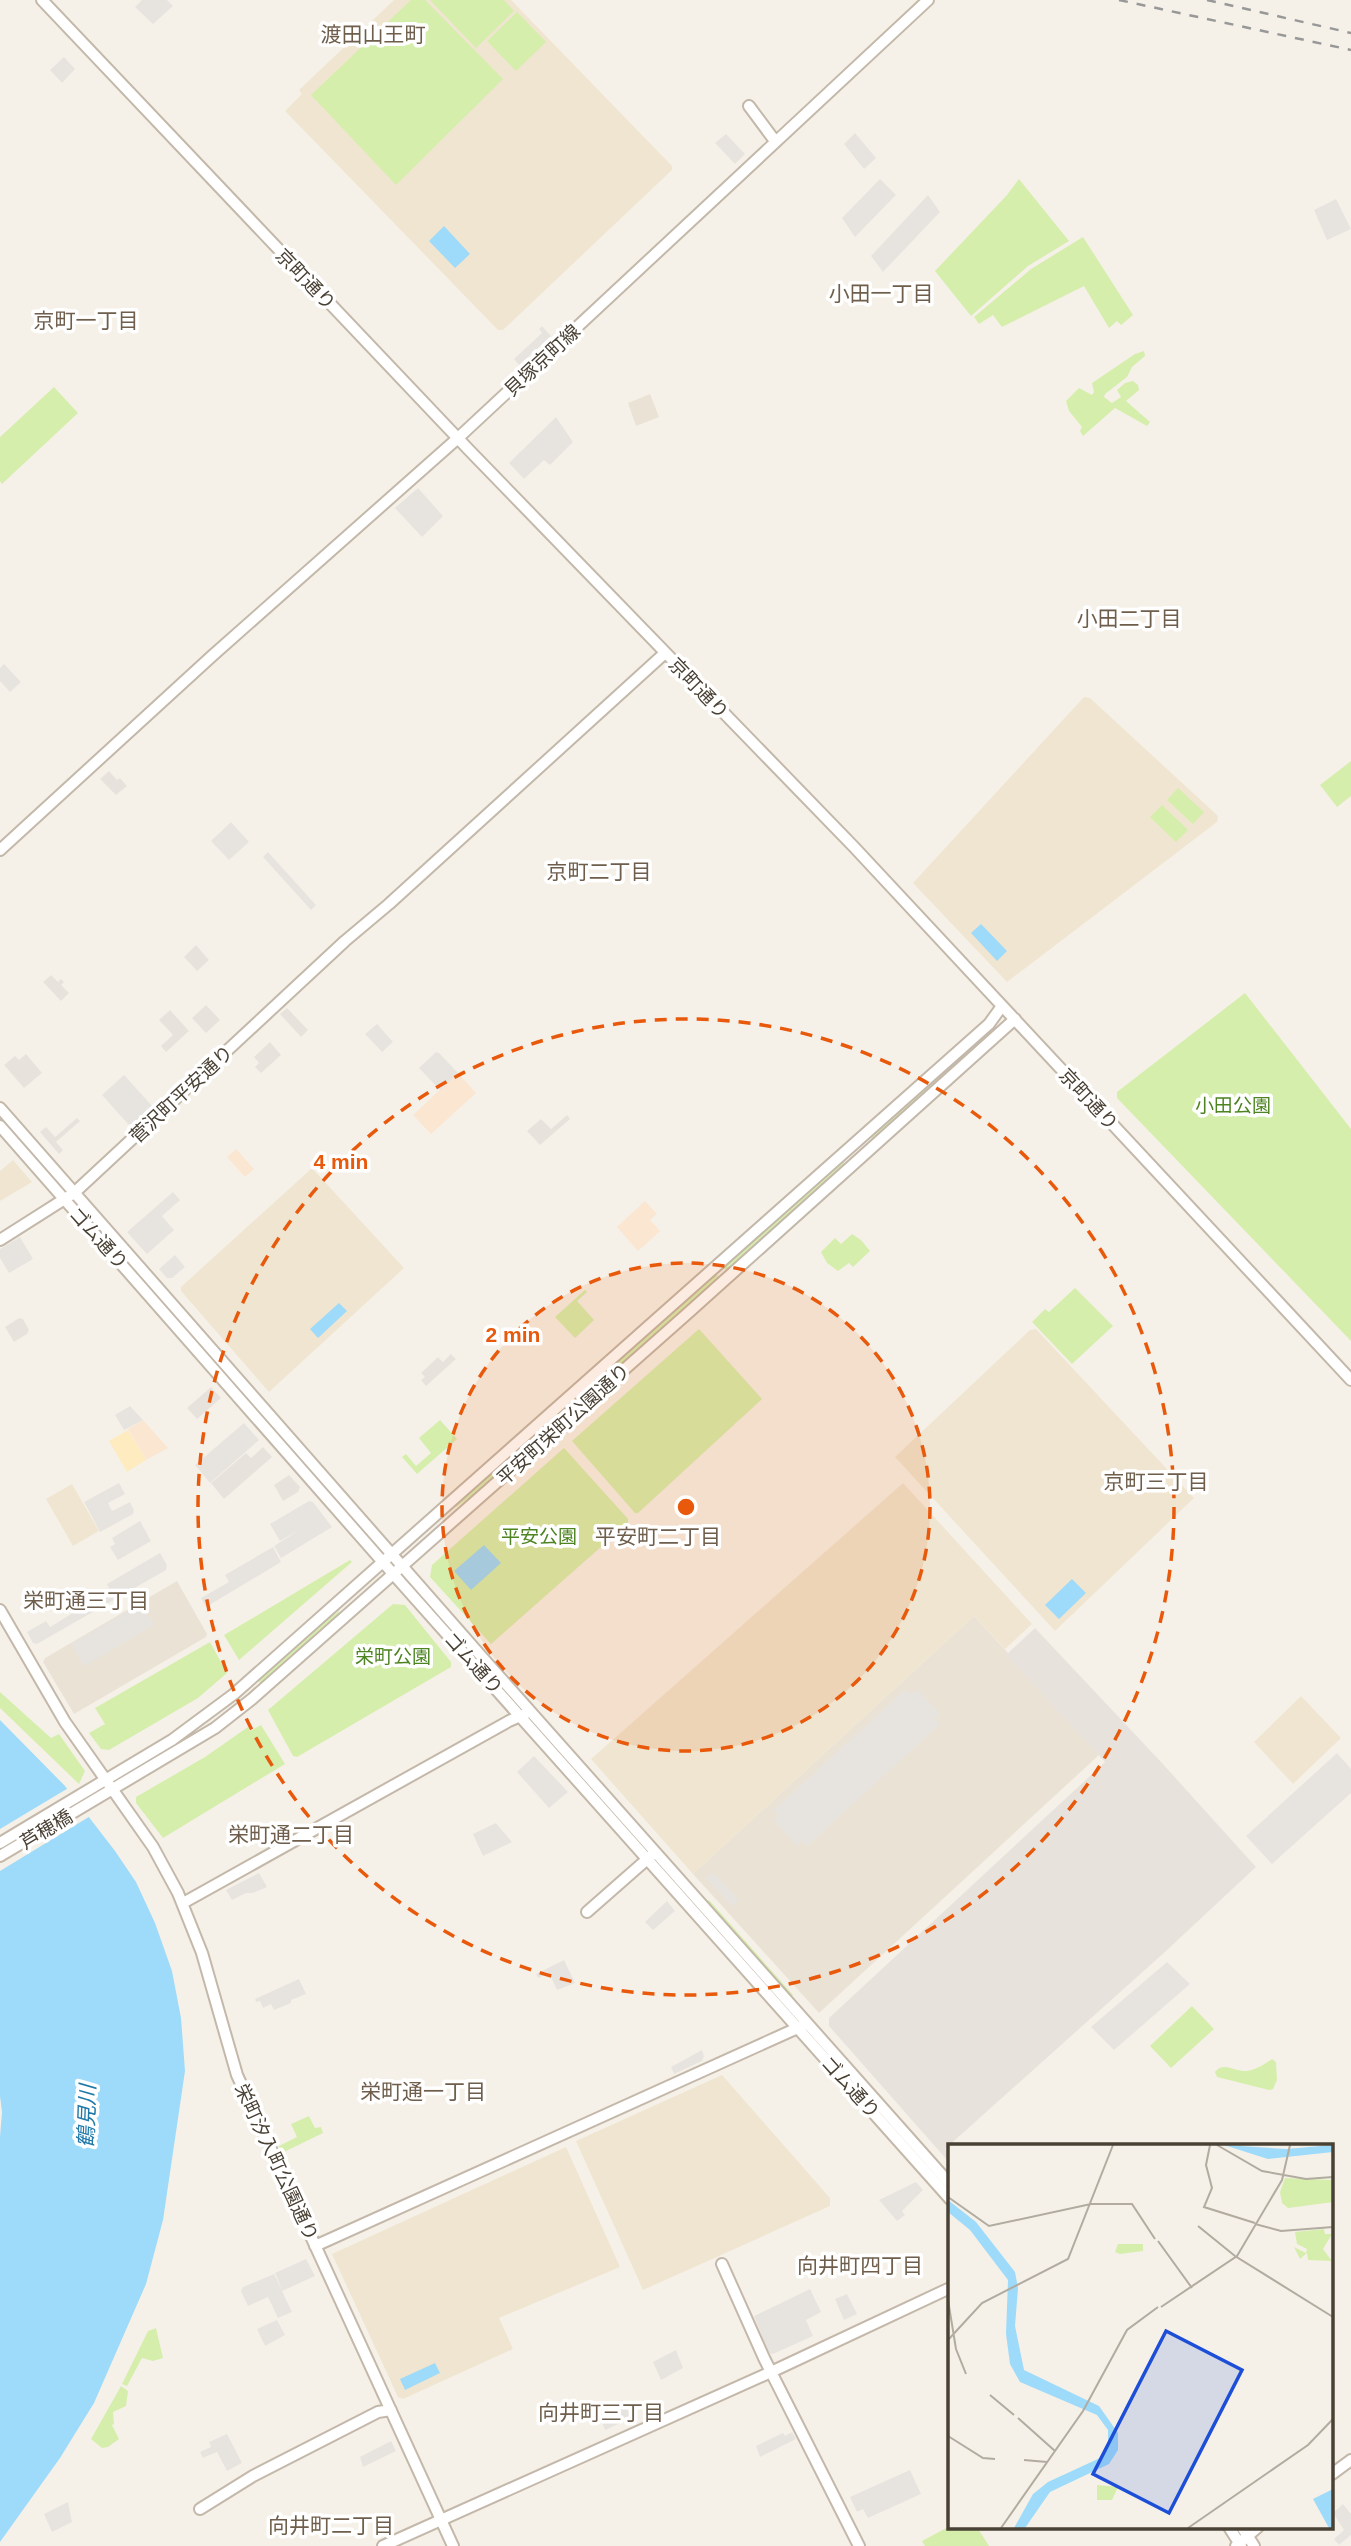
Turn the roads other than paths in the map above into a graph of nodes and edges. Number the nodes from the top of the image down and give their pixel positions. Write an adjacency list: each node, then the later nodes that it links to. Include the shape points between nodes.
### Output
1 (43, 0): 5 (street, 京町通り)
2 (928, 0): 4 (street, 貝塚京町線)
3 (749, 106): 4 (street)
4 (775, 141): 5 (street, 貝塚京町線)
5 (458, 438): 6 (street, 京町通り); 7 (street, 貝塚京町線)
6 (665, 653): 8 (street, 京町通り); 12 (street, 菅沢町平安通り)
7 (0, 850)
8 (1002, 1006): 9 (street, 京町通り); 15 (street, 平安町栄町公園通り, via 979,1033)
9 (1015, 1019): 14 (street, 京町通り); 16 (street, 平安町栄町公園通り)
10 (0, 1108): 12 (street, ゴム通り)
11 (0, 1126): 12 (street, ゴム通り)
12 (70, 1197): 13 (street, 菅沢町平安通り); 15 (street, ゴム通り)
13 (0, 1240)
14 (1351, 1380)
15 (387, 1557): 16 (street, ゴム通り); 17 (street, ゴム通り); 20 (street, 平安町栄町公園通り, via 214,1711)
16 (403, 1565): 17 (street, 平安町栄町公園通り); 19 (street, ゴム通り)
17 (393, 1574): 19 (street, ゴム通り); 20 (street, 平安町栄町公園通り, via 215,1728)
18 (0, 1610): 20 (street, 栄町汐入町公園通り, via 65,1722)
19 (526, 1714): 23 (street, ゴム通り); 25 (street)
20 (109, 1785): 21 (street, 平安町栄町公園通り); 25 (street, 栄町汐入町公園通り, via 153,1847)
21 (88, 1797): 22 (street, 芦穂橋); 24 (street, 芦穂橋)
22 (0, 1843)
23 (652, 1855): 26 (street); 27 (street, ゴム通り)
24 (0, 1856)
25 (183, 1903): 30 (street, 栄町汐入町公園通り, via 237,2075)
26 (587, 1912)
27 (803, 2026): 28 (street, ゴム通り, via 844,2064); 29 (street, ゴム通り); 30 (street)
28 (948, 2182)
29 (948, 2197)
30 (315, 2246): 34 (street, 栄町汐入町公園通り)
31 (722, 2264): 33 (street)
32 (948, 2289): 33 (street)
33 (771, 2372): 38 (street); 44 (street)
34 (391, 2410): 37 (street, via 304,2449); 38 (street, 栄町汐入町公園通り)
35 (1351, 2460): 36 (street)
36 (1334, 2473)
37 (200, 2509)
38 (442, 2520): 42 (street); 43 (street, 栄町汐入町公園通り)
39 (1230, 2528): 41 (street)
40 (1257, 2528): 41 (street)
41 (1244, 2544)
42 (383, 2546)
43 (453, 2546)
44 (859, 2546)

